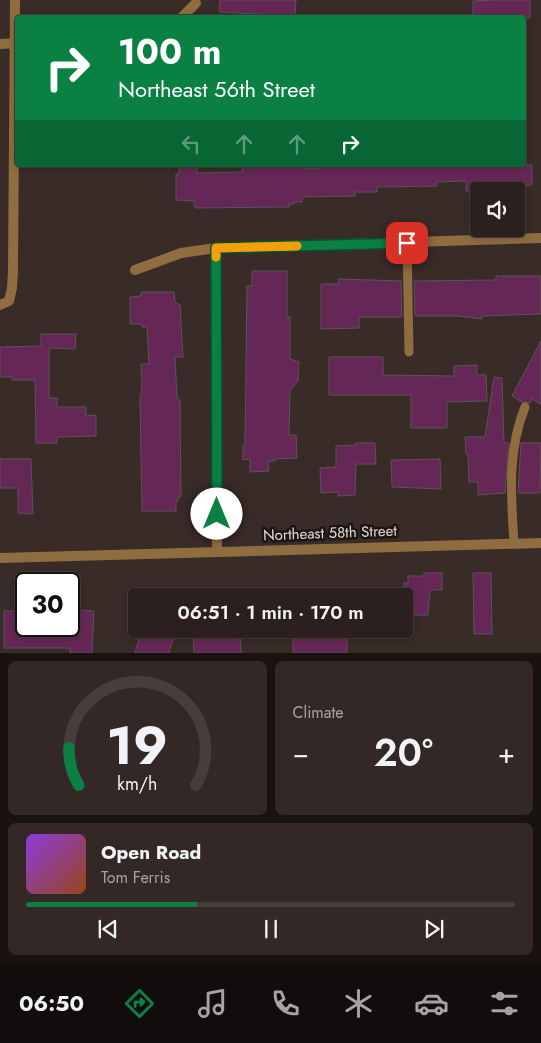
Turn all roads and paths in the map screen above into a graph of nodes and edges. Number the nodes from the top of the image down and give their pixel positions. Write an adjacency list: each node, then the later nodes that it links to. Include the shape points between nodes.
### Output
1 (15, 0): 3 (street)
2 (196, 3): 4 (street)
3 (15, 15)
4 (184, 15)
5 (15, 43): 6 (street)
6 (0, 44)
7 (15, 119): 12 (street, via 12,288)
8 (541, 238): 9 (street)
9 (407, 243): 10 (street); 13 (lane)
10 (216, 248): 11 (street, via 181,253); 17 (street)
11 (135, 270)
12 (4, 303)
13 (409, 352)
14 (525, 407): 15 (lane, via 511,455)
15 (514, 543): 16 (street, Northeast 58th Street); 17 (street, Northeast 58th Street)
16 (541, 543)
17 (217, 552): 18 (street, Northeast 58th Street)
18 (0, 558)

